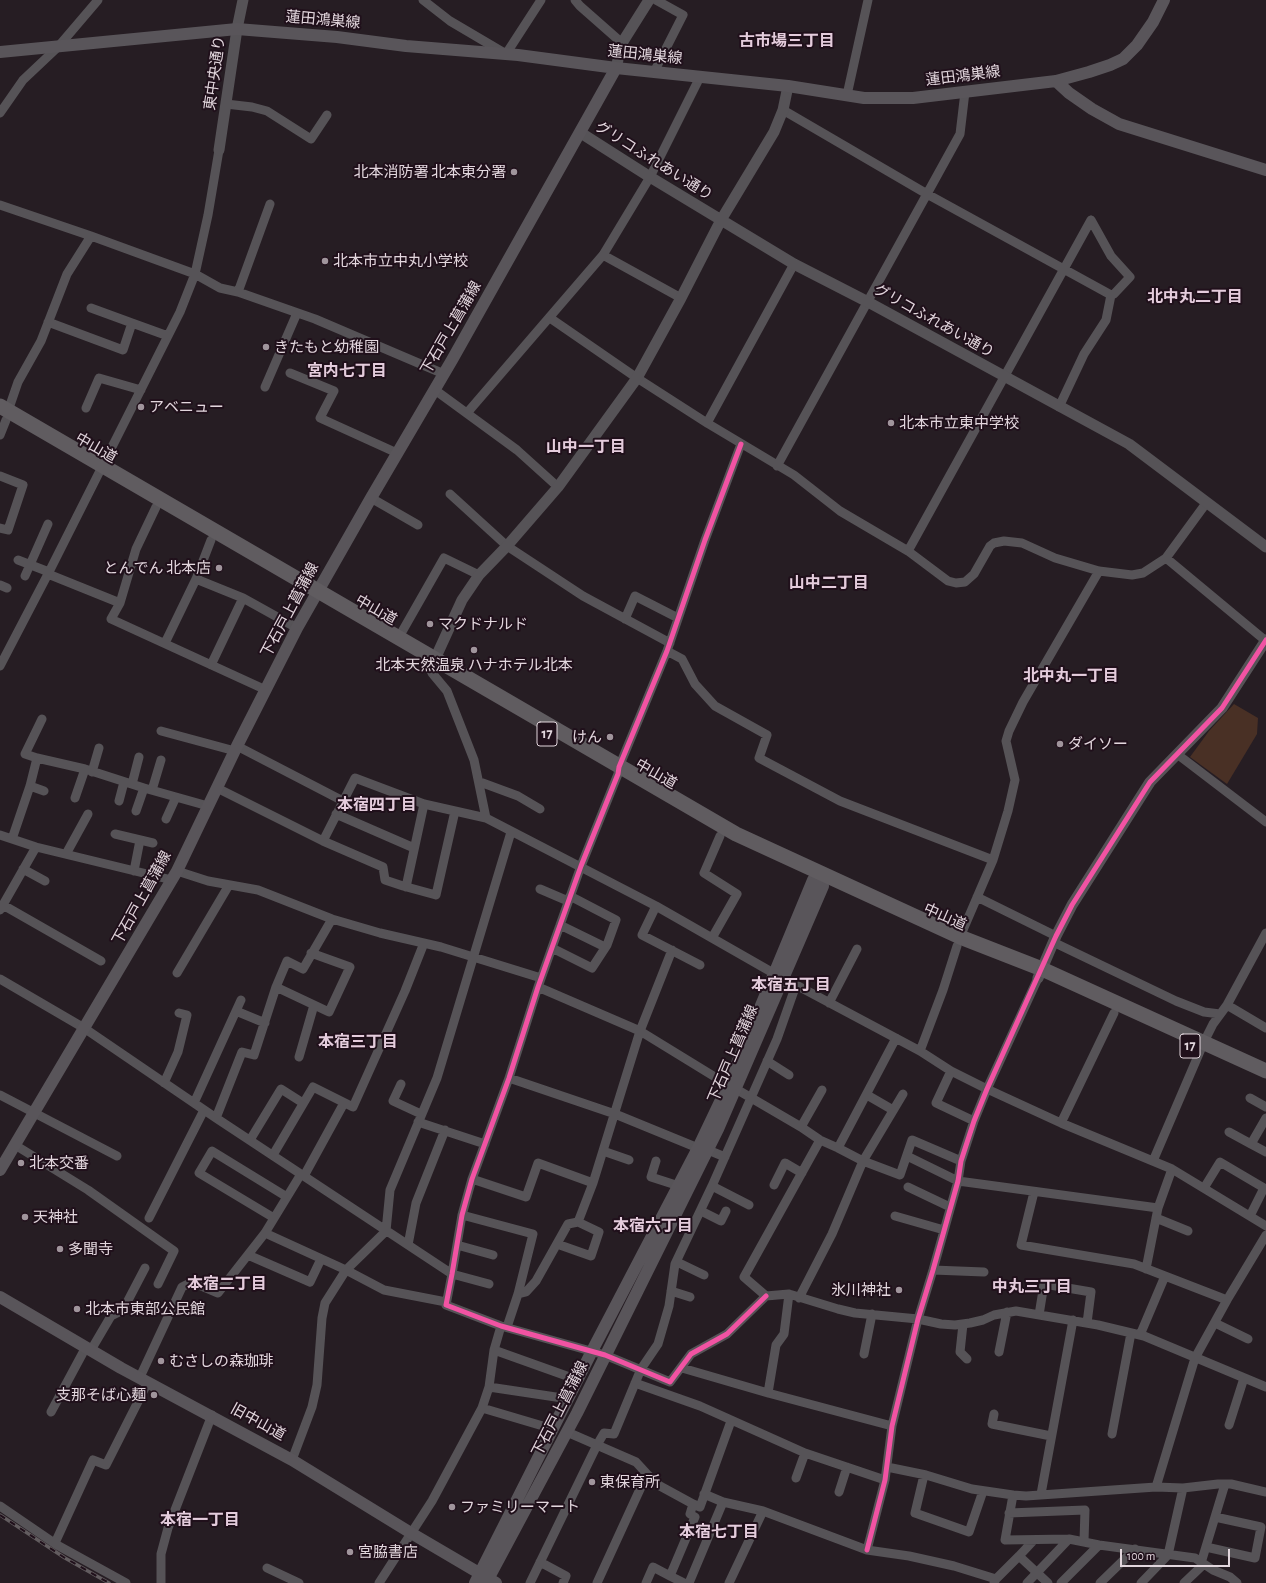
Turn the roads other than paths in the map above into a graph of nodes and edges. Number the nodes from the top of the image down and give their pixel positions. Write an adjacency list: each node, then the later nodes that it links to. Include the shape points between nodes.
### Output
1 (98, 0): 12 (street)
2 (243, 0): 10 (street, 東中央通り)
3 (423, 0): 14 (street, via 450,21)
4 (541, 0): 14 (street)
5 (576, 0): 11 (street)
6 (650, 0): 11 (street)
7 (656, 0): 16 (street, via 683,15)
8 (868, 0): 21 (street)
9 (1164, 0): 18 (main road, via 1137,45 1122,58 1089,72)
10 (237, 29): 12 (main road, 蓮田鴻巣線); 14 (main road, 蓮田鴻巣線); 22 (street, 東中央通り)
11 (622, 43): 15 (street)
12 (58, 47): 13 (main road, 蓮田鴻巣線); 24 (street, via 23,80)
13 (0, 52)
14 (506, 54): 15 (main road, 蓮田鴻巣線)
15 (616, 68): 16 (main road, 蓮田鴻巣線); 26 (main road, 下石戸上菖蒲線)
16 (654, 72): 17 (main road, 蓮田鴻巣線)
17 (700, 77): 19 (main road, 蓮田鴻巣線); 29 (street)
18 (1056, 80): 20 (main road, 蓮田鴻巣線); 28 (main road, via 1069,93 1119,124)
19 (788, 86): 21 (main road, 蓮田鴻巣線); 23 (street)
20 (965, 92): 21 (main road, 蓮田鴻巣線, via 913,98); 30 (street, via 960,134)
21 (847, 96)
22 (226, 104): 25 (street, via 252,107 267,112 311,140); 27 (street, 東中央通り)
23 (783, 110): 30 (street); 33 (street, via 774,132)
24 (0, 112)
25 (327, 115)
26 (581, 133): 29 (street, グリコふれあい通り); 50 (main road, 下石戸上菖蒲線)
27 (219, 150): 38 (street)
28 (1266, 170)
29 (650, 177): 33 (street, グリコふれあい通り); 35 (street)
30 (927, 194): 37 (street); 42 (street)
31 (270, 204): 39 (street)
32 (0, 205): 34 (street)
33 (721, 220): 36 (street, グリコふれあい通り); 41 (street)
34 (91, 236): 38 (street); 46 (street, via 67,274)
35 (603, 255): 41 (street); 45 (street)
36 (794, 264): 42 (street, グリコふれあい通り); 60 (street)
37 (1064, 269): 40 (street); 40 (street, via 1091,220 1111,256 1130,277); 51 (street)
38 (195, 274): 39 (street, via 220,288); 48 (street)
39 (238, 292): 44 (street)
40 (1111, 295): 56 (street, via 1106,320 1084,354)
41 (681, 298): 52 (street)
42 (868, 302): 51 (street, グリコふれあい通り); 64 (street)
43 (91, 308): 47 (street)
44 (297, 312): 50 (street); 53 (street)
45 (550, 318): 52 (street); 59 (street)
46 (48, 322): 47 (street, via 123,350); 58 (street)
47 (132, 323): 48 (street)
48 (168, 336): 54 (street)
49 (290, 373): 63 (street, via 334,391 320,418)
50 (444, 374): 55 (main road, 下石戸上菖蒲線)
51 (1004, 376): 56 (street, グリコふれあい通り); 78 (street)
52 (636, 378): 60 (street); 67 (street)
53 (265, 386)
54 (141, 390): 57 (street, via 99,378); 65 (street)
55 (435, 390): 59 (street); 63 (main road, 下石戸上菖蒲線)
56 (1059, 407): 70 (street, グリコふれあい通り, via 1129,444)
57 (86, 408)
58 (4, 413): 61 (street); 65 (highway, 中山道 / 17)
59 (467, 414): 67 (street, via 517,450)
60 (707, 423): 62 (street)
61 (0, 435)
62 (741, 444): 64 (street); 90 (street)
63 (397, 453): 69 (main road, 下石戸上菖蒲線)
64 (777, 466): 78 (street, via 807,484 839,515)
65 (100, 470): 71 (highway, 中山道 / 17); 83 (street); 87 (highway, 中山道 / 17)
66 (0, 476): 74 (street, via 23,485 8,530)
67 (558, 487): 76 (street)
68 (450, 494): 76 (street)
69 (371, 498): 73 (street); 87 (main road, 下石戸上菖蒲線)
70 (1207, 502): 77 (street, グリコふれあい通り); 79 (street)
71 (156, 507): 75 (highway, 中山道 / 17); 89 (street, via 136,549)
72 (48, 524): 81 (street)
73 (418, 525)
74 (0, 528)
75 (211, 540): 86 (street); 87 (highway, 中山道 / 17)
76 (507, 546): 84 (street); 91 (street, via 582,596)
77 (1266, 547)
78 (908, 551): 82 (street, via 948,581 956,583 965,582 974,574 990,546 1004,542 1022,543 1055,558)
79 (1166, 558): 82 (street, via 1143,573 1132,575); 94 (street)
80 (18, 560): 81 (street)
81 (30, 565): 83 (street); 85 (street)
82 (1099, 570): 142 (street, via 1009,731 1006,741 1015,780)
83 (49, 573): 89 (street); 99 (street)
84 (479, 575): 93 (street, via 444,558); 97 (street, via 462,600)
85 (25, 576)
86 (196, 579): 88 (street); 95 (street)
87 (316, 595): 92 (main road, 下石戸上菖蒲線); 93 (highway, 中山道 / 17); 97 (highway, 中山道 / 17)
88 (243, 598): 92 (street); 98 (street)
89 (120, 603): 95 (street, via 110,619)
90 (678, 618): 91 (street, via 635,596); 96 (street)
91 (625, 619): 96 (street)
92 (297, 628): 100 (main road, 下石戸上菖蒲線)
93 (398, 637): 97 (highway, 中山道 / 17)
94 (1266, 640): 105 (street, via 1222,708)
95 (165, 643): 98 (street)
96 (668, 647): 110 (street); 142 (street, via 682,659 696,684 715,706 767,735 759,758 840,801)
97 (432, 662): 110 (highway, 中山道 / 17); 111 (street, via 432,673 447,691)
98 (211, 665): 100 (street)
99 (0, 666)
100 (266, 690): 104 (main road, 下石戸上菖蒲線)
101 (42, 719): 107 (street, via 25,754)
102 (162, 731): 104 (street)
103 (99, 748): 109 (street)
104 (236, 749): 114 (main road, 下石戸上菖蒲線); 120 (street)
105 (1177, 754): 130 (street); 160 (street, via 1150,782 1072,905)
106 (139, 757): 112 (street)
107 (37, 758): 109 (street); 113 (street)
108 (161, 760): 115 (street)
109 (89, 770): 112 (street); 118 (street)
110 (618, 770): 134 (highway, 中山道 / 17); 143 (street); 147 (highway, 中山道 / 17)
111 (480, 782): 123 (street, via 518,796); 128 (street)
112 (128, 783): 115 (street); 119 (street)
113 (30, 786): 116 (street); 135 (street)
114 (217, 788): 122 (main road, 下石戸上菖蒲線); 137 (street)
115 (148, 789): 117 (street); 124 (street)
116 (44, 791)
117 (176, 796): 122 (street); 129 (street)
118 (75, 798)
119 (119, 801)
120 (343, 801): 121 (street, via 355,778); 127 (street)
121 (424, 804): 125 (street); 140 (street)
122 (208, 806): 146 (main road, 下石戸上菖蒲線)
123 (540, 809)
124 (136, 811)
125 (455, 811): 128 (street); 150 (street, via 436,895)
126 (88, 814): 141 (street)
127 (336, 814): 137 (street); 140 (street)
128 (486, 818): 131 (street)
129 (166, 819)
130 (1266, 822)
131 (511, 832): 143 (street); 168 (street)
132 (115, 834): 136 (street)
133 (0, 835): 135 (street)
134 (720, 836): 147 (highway, 中山道 / 17); 159 (street, via 704,873 737,894)
135 (12, 839): 139 (street)
136 (140, 840): 138 (street); 145 (street)
137 (323, 841): 150 (street, via 383,867 385,880)
138 (153, 843)
139 (36, 847): 141 (street); 144 (street)
140 (414, 848): 150 (street)
141 (66, 854): 145 (street)
142 (993, 860): 152 (street)
143 (581, 866): 153 (street); 154 (street)
144 (23, 869): 148 (street); 155 (street)
145 (134, 871): 146 (street)
146 (175, 876): 149 (street); 187 (main road, 下石戸上菖蒲線)
147 (819, 880): 161 (highway, 中山道 / 17); 173 (main road, 下石戸上菖蒲線)
148 (45, 881)
149 (229, 885): 156 (street, via 258,890); 171 (street)
150 (406, 887)
151 (540, 889): 153 (street)
152 (977, 897): 160 (street); 161 (street)
153 (569, 898): 157 (street); 163 (street, via 616,920)
154 (656, 906): 159 (street); 166 (street, via 642,934)
155 (1, 908): 169 (street)
156 (332, 919): 162 (street); 167 (street)
157 (560, 925): 163 (street); 164 (street)
158 (1266, 933): 181 (street)
159 (712, 938): 173 (street)
160 (1054, 939): 172 (street); 185 (street, via 1176,1001 1204,1012)
161 (958, 942): 172 (highway, 中山道 / 17); 192 (street)
162 (424, 943): 168 (street); 211 (street, via 353,1107)
163 (605, 947): 164 (street, via 592,968)
164 (552, 948): 175 (street)
165 (857, 949): 179 (street)
166 (672, 950): 170 (street); 189 (street)
167 (311, 953): 177 (street, via 303,969 287,962); 180 (street, via 350,967 329,1012)
168 (472, 956): 175 (street); 219 (street, via 437,1078)
169 (101, 961)
170 (700, 965)
171 (177, 974)
172 (1040, 974): 184 (highway, 中山道 / 17); 191 (highway, 中山道 / 17); 203 (street)
173 (779, 976): 176 (street); 202 (main road, 下石戸上菖蒲線)
174 (0, 980): 187 (street)
175 (539, 982): 189 (street); 198 (street)
176 (796, 985): 179 (street); 194 (street)
177 (276, 987): 180 (street); 186 (street)
178 (241, 1000): 182 (street)
179 (829, 1003): 190 (street)
180 (314, 1005): 193 (street)
181 (1227, 1005): 185 (street); 188 (street)
182 (236, 1011): 186 (street); 210 (street)
183 (179, 1013): 200 (street, via 187,1015 178,1052)
184 (1114, 1013): 191 (highway, 中山道 / 17); 222 (street)
185 (1220, 1014): 191 (street)
186 (265, 1024): 218 (street, via 254,1055 242,1052)
187 (84, 1028): 200 (street); 216 (main road, 下石戸上菖蒲線)
188 (1266, 1028)
189 (640, 1031): 202 (street); 217 (street)
190 (896, 1038): 192 (street); 207 (street)
191 (1202, 1046): 195 (highway, 中山道 / 17); 199 (highway, 中山道 / 17); 243 (street)
192 (920, 1051): 196 (street)
193 (299, 1057)
194 (767, 1061): 197 (street); 208 (street)
195 (1266, 1070)
196 (951, 1071): 203 (street); 221 (street, via 936,1103)
197 (789, 1075)
198 (509, 1078): 217 (street); 228 (street)
199 (1266, 1080)
200 (164, 1083): 210 (street)
201 (401, 1084): 219 (street, via 393,1102)
202 (732, 1087): 208 (street); 232 (main road, 下石戸上菖蒲線)
203 (987, 1089): 221 (street); 222 (street)
204 (822, 1090): 223 (street)
205 (903, 1094): 215 (street)
206 (0, 1095): 216 (street)
207 (866, 1095): 215 (street); 231 (street)
208 (751, 1098): 223 (street); 238 (street)
209 (1250, 1098): 213 (street)
210 (194, 1103): 214 (street)
211 (344, 1103): 212 (street, via 313,1087); 247 (street)
212 (302, 1104): 226 (street, via 281,1089); 235 (street)
213 (1266, 1108)
214 (204, 1110): 218 (street); 266 (street)
215 (893, 1110): 241 (street)
216 (34, 1113): 230 (main road, 下石戸上菖蒲線); 236 (street)
217 (615, 1114): 232 (street); 233 (street)
218 (216, 1118): 226 (street)
219 (419, 1118): 224 (street); 271 (street, via 390,1190)
220 (1266, 1118): 229 (street)
221 (974, 1121): 242 (street)
222 (1061, 1124): 243 (street)
223 (801, 1127): 227 (street)
224 (445, 1130): 228 (street); 277 (street, via 416,1203)
225 (1230, 1132): 229 (street)
226 (250, 1140): 235 (street)
227 (820, 1140): 231 (street); 246 (street)
228 (485, 1144): 248 (street)
229 (1251, 1144): 234 (street)
230 (15, 1146): 245 (main road, 下石戸上菖蒲線); 291 (street, via 88,1190 174,1251)
231 (838, 1148): 241 (street)
232 (703, 1149): 238 (street); 252 (main road, 下石戸上菖蒲線); 318 (main road, 下石戸上菖蒲線)
233 (603, 1151): 239 (street); 250 (street)
234 (1266, 1152)
235 (273, 1155): 247 (street)
236 (117, 1156)
237 (907, 1156): 241 (street, via 900,1174); 242 (street, via 912,1140); 249 (street)
238 (725, 1157): 253 (street)
239 (629, 1160)
240 (656, 1161): 252 (street, via 651,1177)
241 (864, 1161): 299 (street, via 832,1234)
242 (961, 1161): 249 (street)
243 (1153, 1161): 244 (street)
244 (1172, 1169): 255 (street); 260 (street)
245 (0, 1170)
246 (802, 1173): 251 (street, via 785,1163); 296 (street, via 744,1277)
247 (302, 1175): 257 (street); 271 (street)
248 (472, 1179): 250 (street, via 526,1197 538,1163); 263 (street)
249 (958, 1181): 256 (street); 259 (street)
250 (593, 1183): 269 (street)
251 (774, 1185)
252 (679, 1186): 315 (main road, 下石戸上菖蒲線)
253 (712, 1186): 258 (street); 261 (street)
254 (908, 1187): 259 (street)
255 (1204, 1188): 265 (street); 265 (street, via 1220,1162 1264,1188)
256 (1034, 1192): 260 (street); 284 (street, via 1021,1245 1134,1264)
257 (287, 1196): 267 (street); 267 (street, via 212,1151 199,1173)
258 (749, 1205)
259 (950, 1207): 272 (street)
260 (1158, 1208): 268 (street)
261 (701, 1211): 262 (street, via 721,1221); 282 (street)
262 (726, 1211)
263 (462, 1215): 278 (street); 294 (street, via 533,1234)
264 (895, 1216): 272 (street)
265 (1250, 1216): 270 (street)
266 (149, 1218)
267 (274, 1218): 274 (street)
268 (1156, 1218): 273 (street); 284 (street)
269 (578, 1222): 276 (street, via 568,1224); 276 (street, via 599,1232 591,1256)
270 (1266, 1226)
271 (386, 1230): 277 (street); 285 (street)
272 (944, 1230): 286 (street)
273 (1188, 1231)
274 (264, 1233): 279 (street); 281 (street)
275 (1266, 1235): 300 (street)
276 (557, 1244): 294 (street, via 533,1285 526,1292)
277 (408, 1245): 288 (street)
278 (457, 1245): 280 (street); 288 (street)
279 (248, 1254): 281 (street, via 310,1282); 324 (street, via 218,1293 192,1282 182,1287)
280 (494, 1255)
281 (321, 1259): 285 (street)
282 (677, 1262): 289 (street); 293 (street)
283 (145, 1268): 313 (street, via 123,1310 111,1316)
284 (1146, 1269): 290 (street)
285 (346, 1270): 301 (street, via 384,1290); 344 (street, via 325,1303 317,1385 312,1407)
286 (933, 1270): 287 (street); 305 (street)
287 (984, 1272)
288 (452, 1274): 292 (street); 301 (street)
289 (704, 1275)
290 (1165, 1276): 300 (street); 311 (street)
291 (158, 1284)
292 (489, 1284)
293 (672, 1291): 298 (street); 322 (street, via 658,1344)
294 (518, 1294): 310 (street)
295 (789, 1294): 296 (street); 299 (street); 329 (street, via 784,1334 776,1345)
296 (766, 1296): 321 (street, via 727,1334 690,1354)
297 (0, 1297): 313 (main road, 旧中山道)
298 (690, 1297)
299 (799, 1298): 303 (street, via 838,1309)
300 (1227, 1300): 307 (street)
301 (446, 1302): 310 (street, via 446,1306)
302 (1007, 1312): 304 (street); 309 (street); 316 (street)
303 (872, 1314): 305 (street); 317 (street)
304 (1039, 1314): 306 (street); 308 (street, via 1044,1284 1092,1292)
305 (918, 1319): 309 (street, via 942,1324); 337 (street)
306 (1073, 1320): 308 (street); 341 (street)
307 (1215, 1322): 312 (street); 319 (street)
308 (1087, 1323): 311 (street)
309 (963, 1324): 320 (street, via 960,1352)
310 (504, 1326): 314 (street); 315 (street)
311 (1135, 1334): 319 (street); 340 (street)
312 (1248, 1339)
313 (89, 1348): 324 (main road, 旧中山道); 332 (street)
314 (494, 1350): 325 (street); 327 (street)
315 (592, 1351): 318 (street); 325 (main road, 下石戸上菖蒲線)
316 (999, 1352)
317 (864, 1354)
318 (605, 1355): 322 (street); 339 (main road, 下石戸上菖蒲線)
319 (1195, 1358): 323 (street); 352 (street)
320 (967, 1359)
321 (682, 1368): 322 (street, via 670,1382); 329 (street)
322 (641, 1369): 326 (street)
323 (1244, 1378): 328 (street); 336 (street)
324 (144, 1380): 334 (main road, 旧中山道); 370 (street, via 106,1465 93,1460)
325 (578, 1380): 330 (main road, 下石戸上菖蒲線)
326 (635, 1383): 335 (street, via 702,1407); 342 (street, via 614,1434 604,1433)
327 (489, 1387): 330 (street); 331 (street)
328 (1266, 1387)
329 (768, 1393): 337 (street)
330 (569, 1399): 338 (main road, 下石戸上菖蒲線)
331 (482, 1408): 338 (street); 366 (street, via 432,1501)
332 (51, 1412)
333 (994, 1414): 341 (street, via 992,1424)
334 (212, 1415): 344 (main road, 旧中山道); 386 (street, via 168,1528 162,1554)
335 (731, 1421): 343 (street); 357 (street)
336 (1229, 1425)
337 (892, 1426): 346 (street)
338 (553, 1429): 382 (main road, 下石戸上菖蒲線)
339 (567, 1432): 342 (street); 382 (main road, 下石戸上菖蒲線)
340 (1112, 1434)
341 (1051, 1436): 358 (street)
342 (597, 1445): 347 (street, via 636,1462); 377 (street)
343 (805, 1453): 345 (street); 349 (street)
344 (292, 1460): 366 (main road, 旧中山道)
345 (847, 1467): 350 (street); 354 (street)
346 (887, 1467): 348 (street); 350 (street)
347 (646, 1474): 361 (street, via 660,1486); 392 (street)
348 (924, 1475): 355 (street); 355 (street, via 915,1513 969,1532)
349 (796, 1478)
350 (885, 1480): 374 (street)
351 (1225, 1484): 353 (street); 356 (street); 365 (street)
352 (1156, 1487): 353 (street); 358 (street)
353 (1183, 1488): 375 (street)
354 (838, 1492)
355 (983, 1492): 359 (street)
356 (1266, 1492)
357 (704, 1494): 360 (street); 361 (street, via 700,1507)
358 (1041, 1494): 359 (street)
359 (1013, 1495): 364 (street)
360 (723, 1502): 363 (street); 395 (street)
361 (693, 1504): 381 (street, via 690,1514 695,1517)
362 (0, 1506): 370 (street)
363 (763, 1511): 374 (street); 396 (street)
364 (1009, 1513): 368 (street, via 1005,1540); 369 (street, via 1085,1510)
365 (1215, 1517): 372 (street); 372 (street, via 1261,1527 1255,1558)
366 (411, 1533): 382 (main road, 旧中山道); 388 (street)
367 (1069, 1539): 368 (street); 369 (street); 380 (street)
368 (1034, 1540): 376 (street)
369 (1084, 1541): 371 (street)
370 (55, 1543): 385 (street)
371 (1100, 1545): 373 (street); 399 (street)
372 (1206, 1547): 378 (street)
373 (1134, 1549): 375 (street); 400 (street)
374 (867, 1550): 383 (street, via 954,1566)
375 (1168, 1555): 378 (street, via 1194,1558); 401 (street)
376 (1019, 1556): 380 (street); 383 (street)
377 (540, 1562): 390 (street); 391 (street, via 566,1576)
378 (1202, 1563): 384 (street); 402 (street)
379 (267, 1568): 387 (street)
380 (1037, 1573): 397 (street); 398 (street)
381 (670, 1576): 393 (street, via 653,1567); 394 (street)
382 (485, 1580): 389 (main road)
383 (995, 1581)
384 (1230, 1581)
385 (126, 1583)
386 (161, 1583)
387 (299, 1583)
388 (379, 1583)
389 (471, 1583)
390 (530, 1583)
391 (563, 1583)
392 (597, 1583)
393 (646, 1583)
394 (684, 1583)
395 (689, 1583)
396 (729, 1583)
397 (1026, 1583)
398 (1048, 1583)
399 (1061, 1583)
400 (1100, 1583)
401 (1140, 1583)
402 (1184, 1583)

